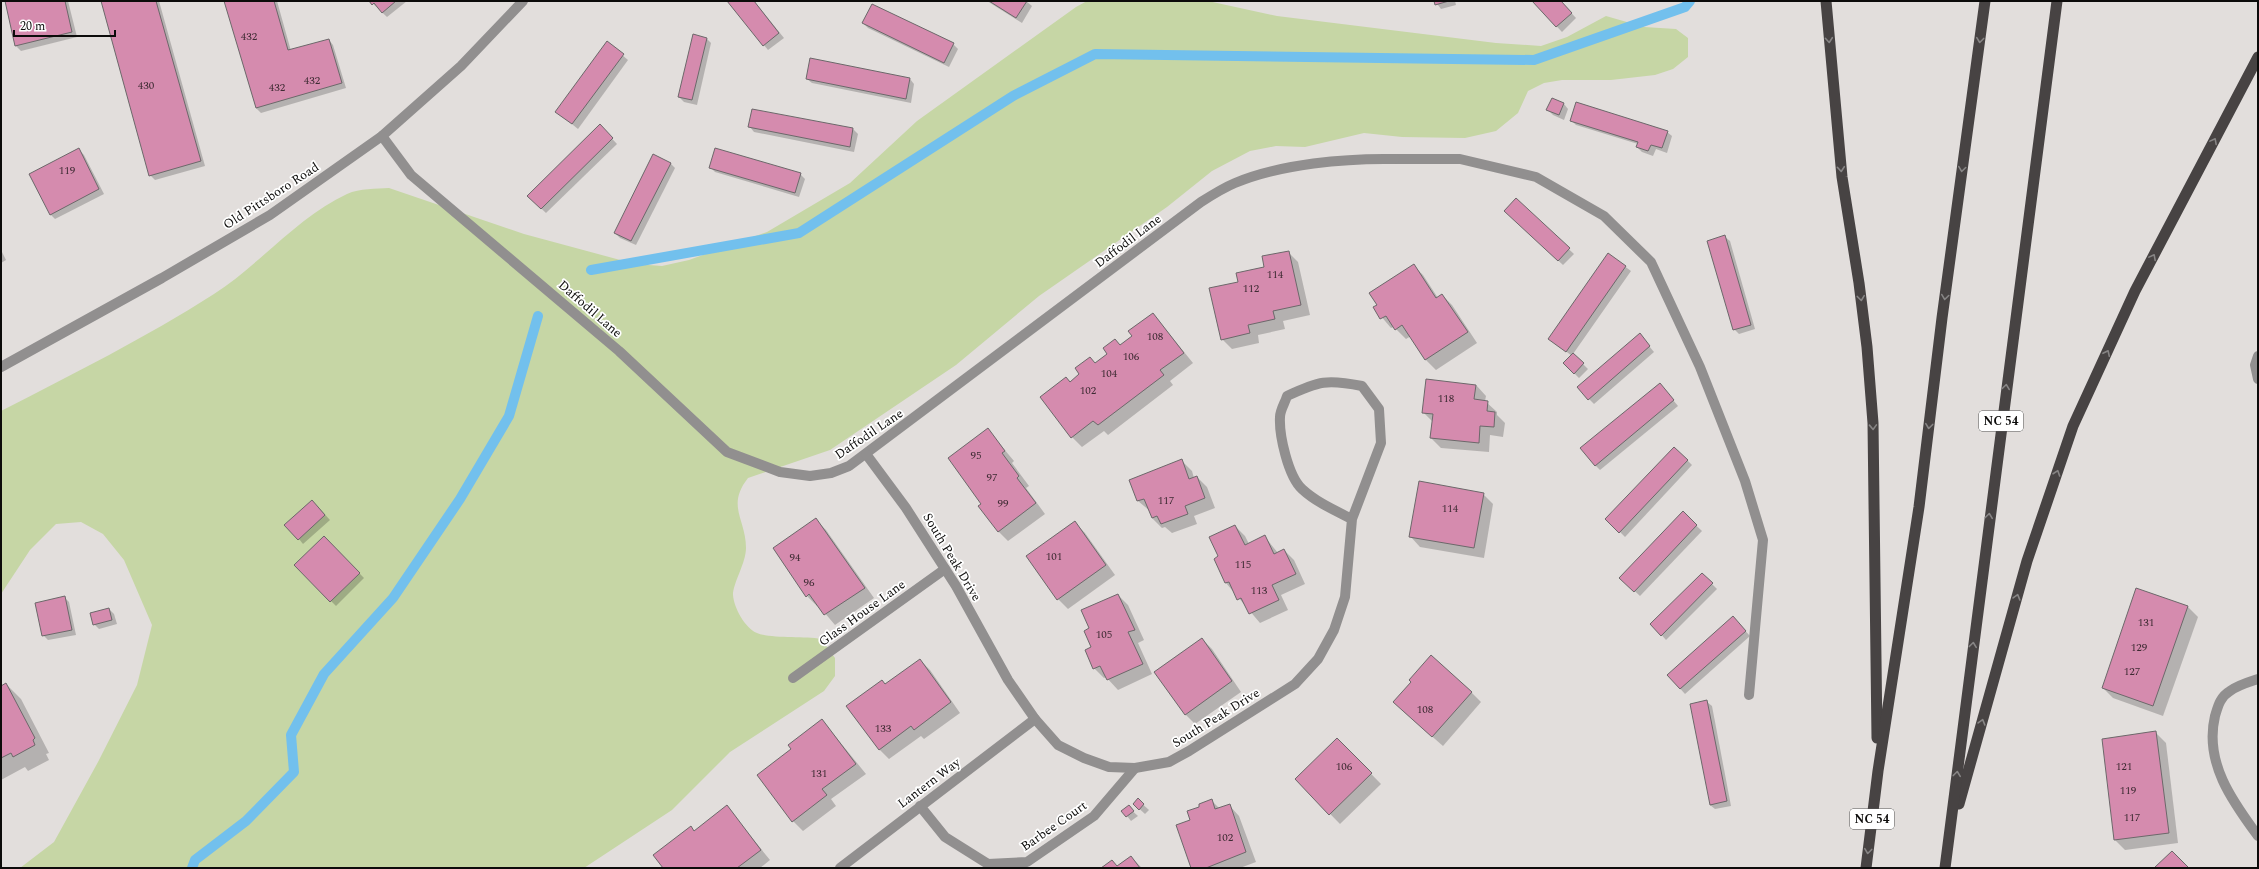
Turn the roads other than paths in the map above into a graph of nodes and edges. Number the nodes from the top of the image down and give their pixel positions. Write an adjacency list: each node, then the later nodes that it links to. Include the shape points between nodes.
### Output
1 (523, 1): 6 (street, Old Pittsboro Road, via 461,66)
2 (1826, 1): 18 (highway, one-way to 18, via 1842,177 1859,283 1873,423)
3 (1985, 1): 18 (highway, NC 54, one-way to 18, via 1919,508)
4 (2057, 1): 22 (highway, NC 54, one-way to 4)
5 (2258, 57): 22 (highway, one-way to 5, via 2027,561 2073,426 2135,291)
6 (382, 136): 8 (street, Old Pittsboro Road, via 270,215 162,278); 10 (street, Daffodil Lane, via 411,174 619,351 727,452 780,472 810,476 831,473 849,466)
7 (2258, 356): 9 (street, via 2255,365)
8 (1, 366)
9 (2258, 379)
10 (866, 454): 12 (street, South Peak Drive, via 906,508); 15 (street, Daffodil Lane, via 1201,202 1235,183 1275,170 1366,159 1460,159 1536,177 1604,216 1651,262 1700,367 1745,481 1763,540)
11 (1352, 519): 11 (street, South Peak Drive, via 1321,503 1301,488 1289,466 1282,442 1280,416 1287,396 1310,385 1336,380 1362,386 1379,409 1381,443); 17 (street, South Peak Drive, via 1345,597 1334,630 1318,659 1295,684 1189,751 1169,762)
12 (945, 570): 13 (street, Glass House Lane); 16 (street, South Peak Drive, via 1008,680)
13 (793, 678)
14 (2258, 679): 20 (street, via 2229,691 2219,702 2212,731 2215,760 2222,782)
15 (1750, 695)
16 (1034, 719): 17 (street, South Peak Drive, via 1058,745 1084,758 1109,766); 19 (street, Lantern Way)
17 (1135, 768): 19 (street, Barbee Court, via 1094,816 1027,862 988,864 946,837)
18 (1878, 770): 24 (highway, NC 54, one-way to 24)
19 (920, 806): 23 (street, Lantern Way)
20 (2255, 824): 21 (street)
21 (2258, 836)
22 (1949, 841): 25 (highway, NC 54)
23 (840, 868)
24 (1866, 868)
25 (1945, 868)

